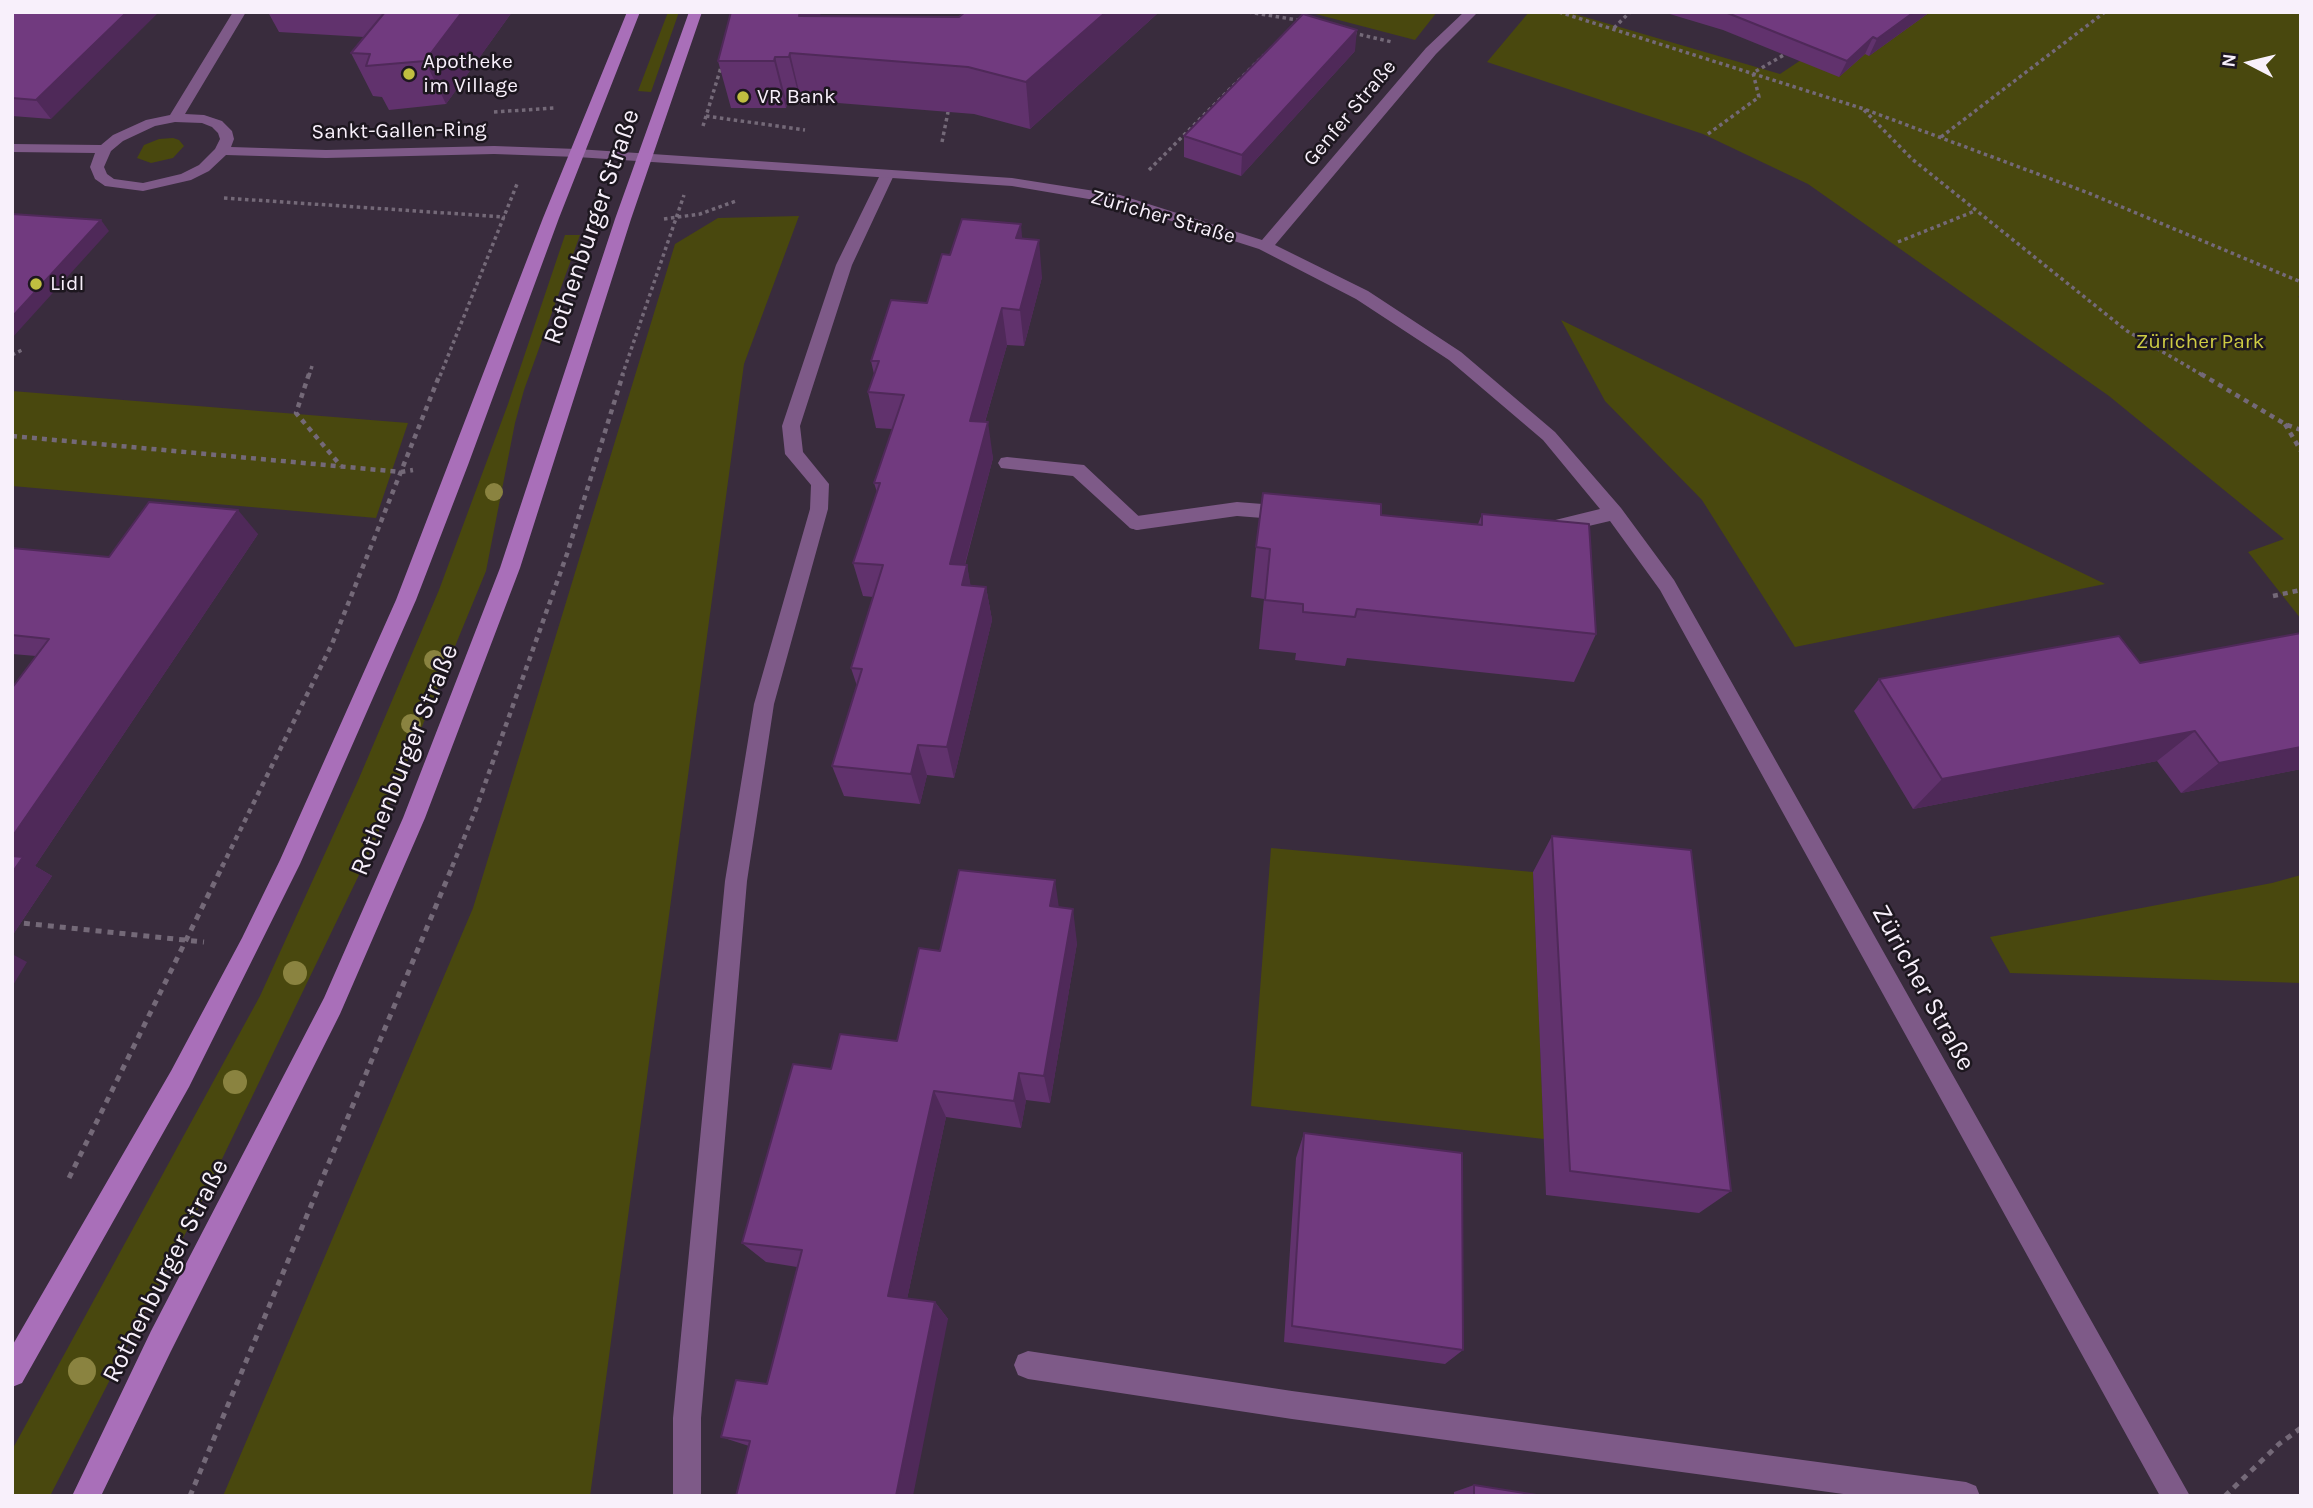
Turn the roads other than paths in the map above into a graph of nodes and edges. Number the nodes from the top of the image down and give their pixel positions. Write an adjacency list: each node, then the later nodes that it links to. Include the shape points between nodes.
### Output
1 (240, 12): 5 (street)
2 (634, 12): 9 (main road, Rothenburger Straße)
3 (696, 12): 10 (main road, Rothenburger Straße)
4 (1472, 12): 12 (street, Genfer Straße, via 1431,51)
5 (175, 118): 7 (street, via 134,129); 8 (street, via 217,124 227,139)
6 (12, 148): 7 (street)
7 (104, 149): 8 (street, via 97,167 100,176 125,187 186,177)
8 (222, 151): 9 (street, Sankt-Gallen-Ring)
9 (577, 153): 10 (street, Züricher Straße); 18 (main road, Rothenburger Straße, via 381,660 250,945 180,1079)
10 (644, 158): 11 (street, Züricher Straße); 19 (main road, Rothenburger Straße, via 510,568 409,830 332,1006)
11 (887, 175): 12 (street, Züricher Straße, via 1012,183 1119,200); 20 (street, via 844,265 791,425 794,454 820,484 820,509 764,704 736,881 688,1404)
12 (1265, 246): 14 (street, Züricher Straße, via 1362,295 1455,356 1549,436)
13 (1007, 463): 15 (street, via 1078,470 1137,523 1237,509)
14 (1614, 513): 16 (street); 22 (street, Züricher Straße, via 1667,585)
15 (1307, 515)
16 (1529, 532)
17 (1028, 1365): 21 (street)
18 (12, 1373)
19 (86, 1496)
20 (687, 1496)
21 (1966, 1496)
22 (2176, 1496)

